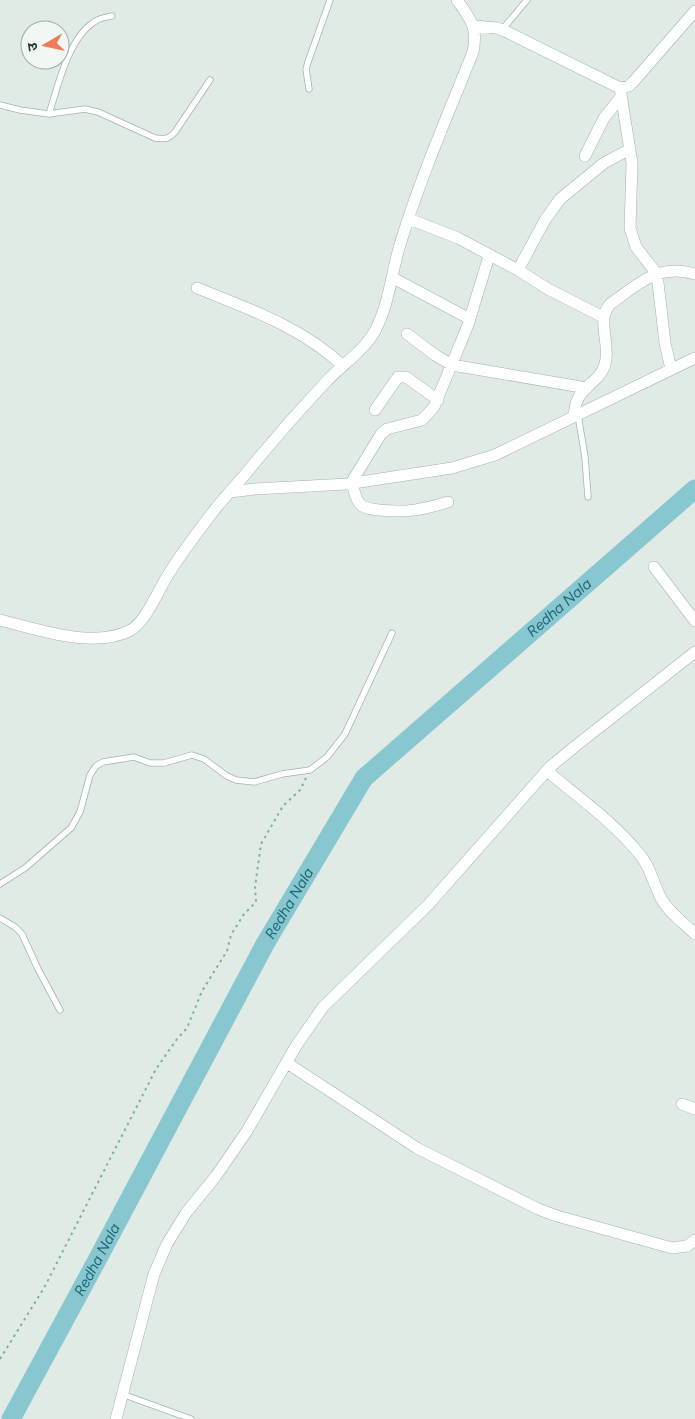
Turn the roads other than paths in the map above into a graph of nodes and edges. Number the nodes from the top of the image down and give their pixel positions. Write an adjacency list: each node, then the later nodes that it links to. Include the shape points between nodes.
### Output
1 (330, 0): 9 (lane, via 306,69)
2 (457, 0): 6 (street)
3 (526, 0): 7 (lane)
4 (695, 11): 10 (street)
5 (112, 16): 12 (lane, via 93,22 79,38 68,57)
6 (474, 26): 7 (street); 15 (street, via 473,52)
7 (502, 30): 10 (street)
8 (210, 80): 12 (lane, via 175,132 164,139 154,138 85,109)
9 (309, 88)
10 (620, 93): 13 (street); 14 (street)
11 (0, 105): 12 (lane)
12 (48, 114)
13 (630, 149): 17 (street, via 604,163 560,199); 18 (street, via 633,175 630,228 636,247)
14 (585, 156)
15 (409, 219): 16 (street, via 458,238); 20 (street)
16 (489, 256): 17 (street); 23 (street)
17 (518, 270): 22 (street)
18 (657, 274): 19 (street, via 670,270); 22 (street, via 610,304); 28 (street)
19 (695, 274)
20 (393, 278): 23 (street); 27 (street, via 384,312 375,330)
21 (197, 288): 27 (street, via 281,323 314,341)
22 (604, 317): 29 (street, via 606,364 600,376)
23 (470, 319): 26 (street)
24 (407, 334): 26 (street)
25 (695, 358): 28 (street)
26 (452, 365): 29 (street); 30 (street)
27 (343, 366): 34 (street, via 306,403)
28 (671, 369): 32 (street)
29 (587, 388): 32 (street, via 576,402)
30 (438, 400): 31 (street, via 406,377 398,377); 33 (street, via 422,420 387,429 381,434)
31 (375, 410)
32 (576, 415): 33 (street, via 474,462); 35 (lane, via 585,456)
33 (352, 483): 34 (street); 36 (street, via 359,503 369,509 406,512)
34 (230, 492): 38 (street, via 131,630 121,635 102,637 66,636)
35 (588, 497)
36 (448, 502)
37 (654, 567): 39 (street)
38 (0, 620)
39 (695, 621)
40 (392, 633): 43 (lane, via 345,734 327,757 310,770 254,782 236,780 192,755 164,763 134,758 103,762 90,775 72,828 25,868)
41 (695, 652): 42 (street)
42 (547, 771): 45 (street, via 636,850 649,868 661,899); 47 (street, via 428,905 324,1007)
43 (0, 884)
44 (0, 918): 46 (lane, via 22,934)
45 (695, 934)
46 (60, 1010)
47 (287, 1063): 50 (street, via 417,1148 538,1209 672,1248 687,1246); 51 (street, via 247,1131 167,1244 154,1274)
48 (682, 1104): 49 (street)
49 (695, 1108)
50 (695, 1240)
51 (122, 1394): 52 (street); 53 (lane)
52 (116, 1419)
53 (190, 1419)

